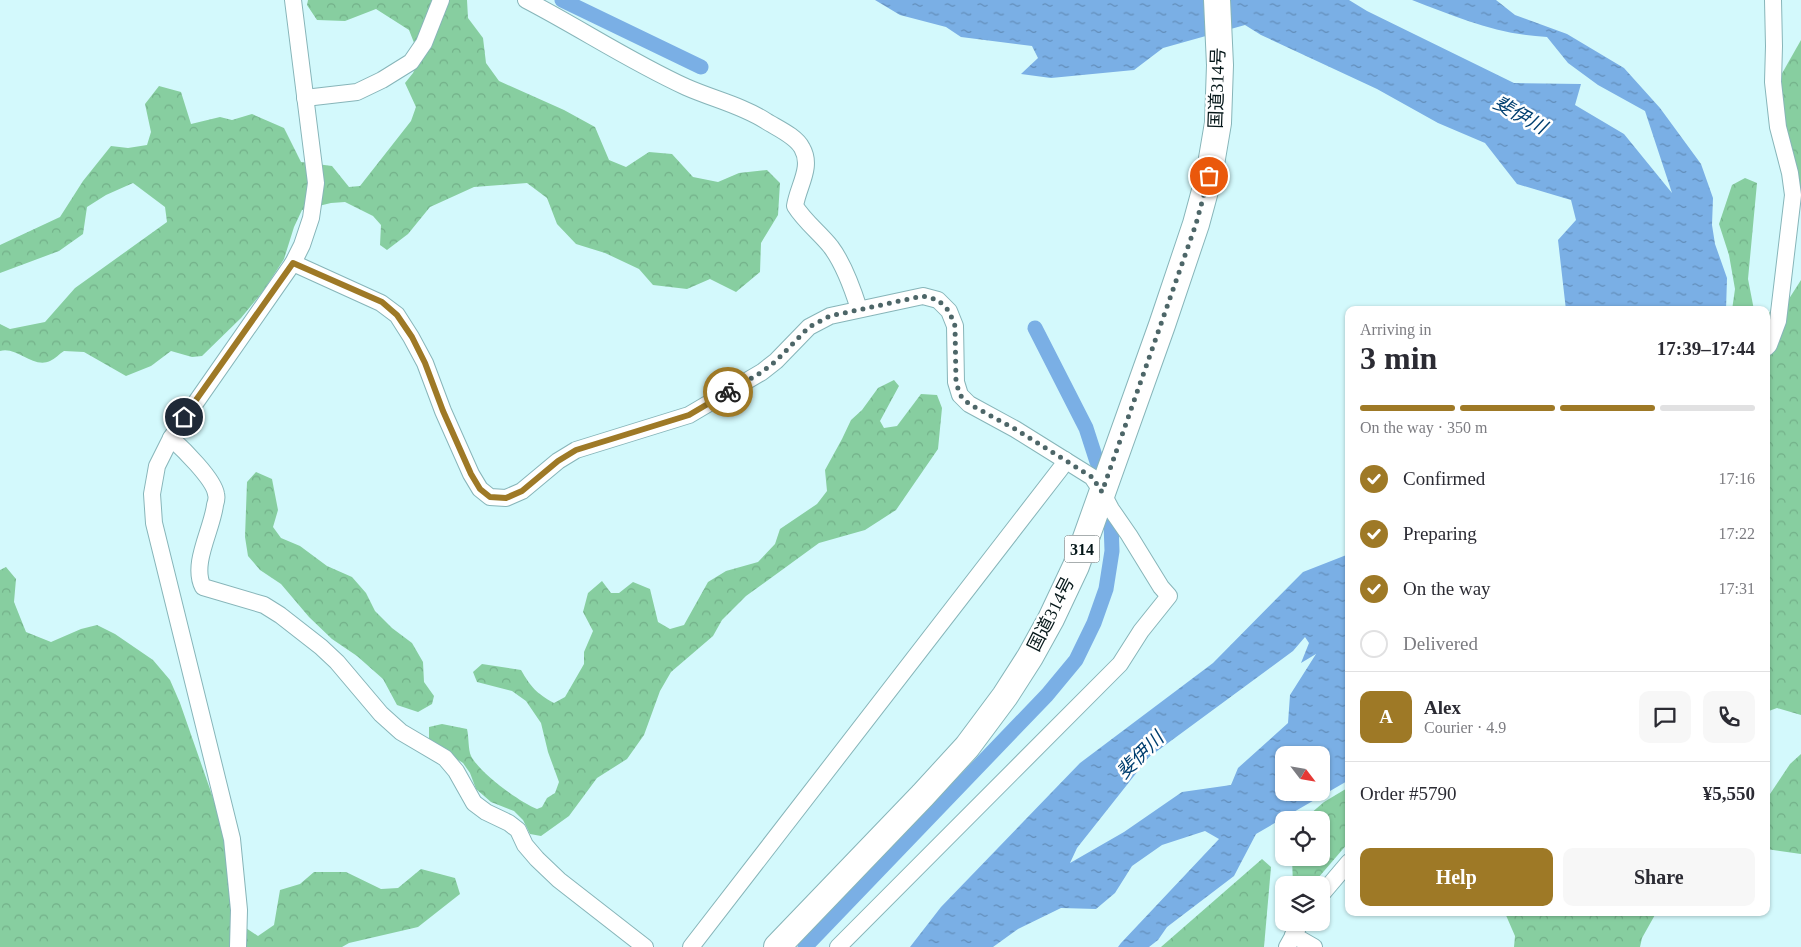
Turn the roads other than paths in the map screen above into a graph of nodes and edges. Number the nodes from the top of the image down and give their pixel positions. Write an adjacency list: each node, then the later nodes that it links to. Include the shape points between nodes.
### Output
1 (293, 0): 6 (street)
2 (441, 0): 6 (street, via 424,43 411,62 357,92)
3 (526, 0): 8 (street, via 687,87 756,115 802,146 806,172 795,206 839,259)
4 (1217, 0): 12 (highway, 国道314号 / 314, via 1218,123 1209,176 1190,242)
5 (1773, 0): 9 (street, via 1773,82 1778,127 1793,195 1778,320)
6 (305, 98): 7 (street, via 316,183 311,218)
7 (293, 263): 8 (street, via 382,302 397,315 425,363 471,474 480,489 490,497 506,498 522,491 552,465 576,450 689,415 762,372 809,327 830,316); 10 (street)
8 (859, 309): 11 (street, via 923,296 938,300 949,311 955,326 956,382 960,395 969,404)
9 (1770, 345)
10 (171, 438): 16 (street, via 157,466 152,494 154,523 232,839 239,910); 17 (street, via 212,483 217,494 199,563 199,579 204,587 264,605 321,647 401,732 445,758 474,803 518,830 537,859 559,880)
11 (1065, 460): 12 (street, via 1092,477); 18 (street)
12 (1102, 492): 19 (highway, 国道314号 / 314, via 1076,566 1051,619 1004,696 967,747); 20 (street, via 1169,596 1141,630 1120,664)
13 (1345, 867): 14 (street)
14 (1330, 884)
15 (1294, 935): 21 (street)
16 (238, 947)
17 (645, 947)
18 (691, 947)
19 (777, 947)
20 (838, 947)
21 (1314, 947)

